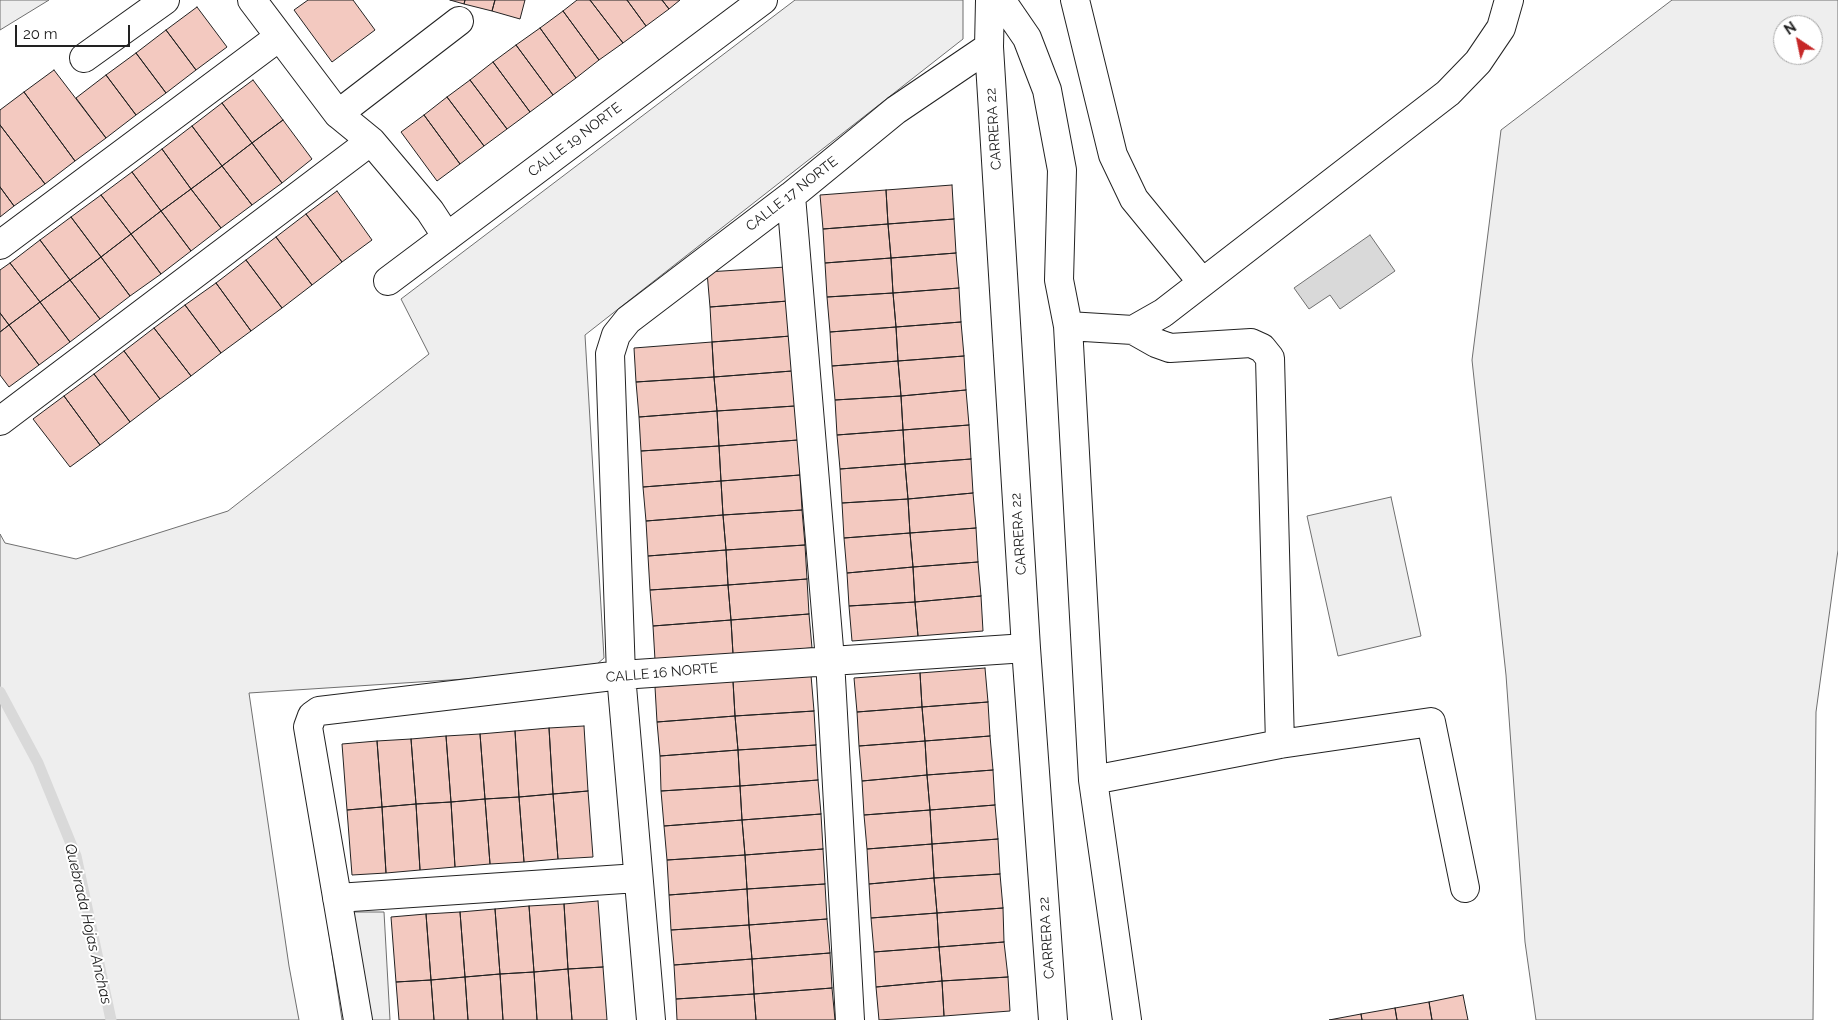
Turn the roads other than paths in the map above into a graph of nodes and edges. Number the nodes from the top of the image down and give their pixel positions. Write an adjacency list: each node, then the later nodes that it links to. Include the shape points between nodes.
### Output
1 (165, 0): 11 (street)
2 (252, 0): 9 (street)
3 (763, 0): 15 (street, CALLE 19 NORTE)
4 (990, 0): 10 (street, CARRERA 22)
5 (1001, 0): 19 (street, via 1027,38 1047,90 1062,170 1059,280)
6 (1075, 0): 18 (street, via 1113,155 1134,199)
7 (1509, 0): 18 (street, via 1501,28 1478,62 1448,93)
8 (459, 21): 12 (street)
9 (279, 37): 12 (street); 16 (street)
10 (989, 47): 14 (street, CALLE 17 NORTE, via 896,110); 22 (street, CARRERA 22)
11 (84, 58)
12 (338, 114): 13 (street)
13 (371, 141): 15 (street, via 430,211); 21 (street)
14 (791, 196): 23 (street); 24 (street, CALLE 17 NORTE, via 628,320 616,335 610,354)
15 (446, 237): 17 (street, CALLE 19 NORTE)
16 (0, 246)
17 (388, 281)
18 (1202, 282): 20 (street, via 1163,313)
19 (1068, 326): 20 (street); 26 (street)
20 (1133, 330): 25 (street, via 1170,348 1251,343 1262,348 1270,358)
21 (0, 421)
22 (1026, 648): 23 (street, CALLE 16 NORTE); 33 (street, CARRERA 22)
23 (830, 660): 24 (street, CALLE 16 NORTE); 32 (street)
24 (622, 675): 27 (street); 29 (street, CALLE 16 NORTE, via 319,711 312,716 308,727)
25 (1280, 744): 26 (street); 28 (street, via 1431,722)
26 (1093, 780): 34 (street)
27 (638, 878): 29 (street); 31 (street)
28 (1465, 888)
29 (337, 898): 30 (street)
30 (358, 1020)
31 (651, 1020)
32 (850, 1020)
33 (1052, 1020)
34 (1127, 1020)

